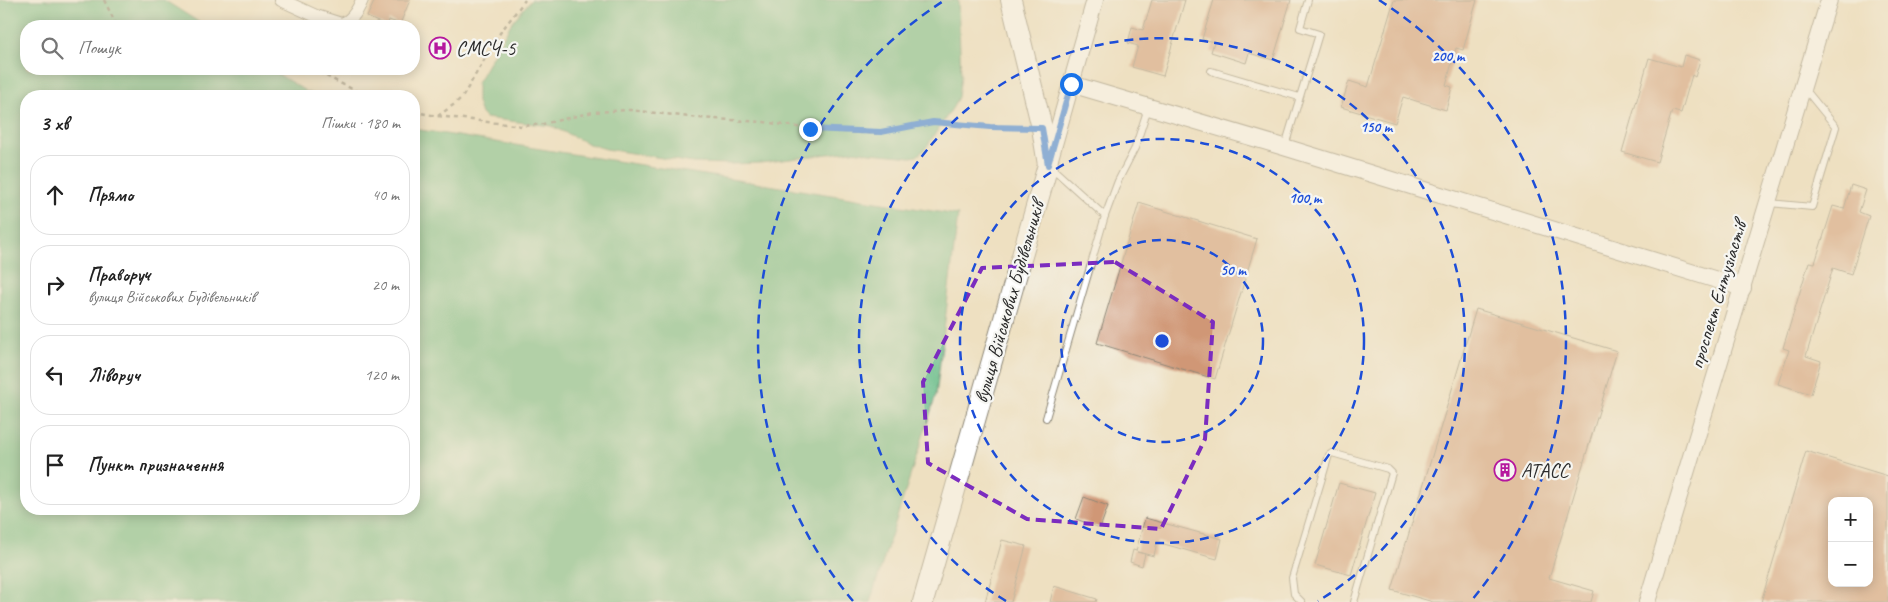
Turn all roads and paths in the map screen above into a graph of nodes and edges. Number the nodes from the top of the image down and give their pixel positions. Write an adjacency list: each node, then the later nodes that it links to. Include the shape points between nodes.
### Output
1 (104, 0): 9 (path)
2 (281, 0): 10 (street)
3 (362, 0): 11 (street)
4 (525, 0): 20 (path, via 500,34 463,96)
5 (1012, 0): 21 (main road, вулиця Військових Будівельників)
6 (1095, 0): 14 (street)
7 (1308, 0): 17 (lane, via 1300,28 1318,34)
8 (1829, 0): 15 (street, проспект Ентузіастів)
9 (114, 20)
10 (328, 20)
11 (350, 20)
12 (1211, 71): 17 (lane)
13 (324, 75): 16 (path)
14 (1071, 84): 18 (street); 23 (street)
15 (1803, 87): 24 (street, проспект Ентузіастів); 24 (lane, via 1836,127 1812,207)
16 (354, 90)
17 (1299, 97): 22 (lane)
18 (1148, 107): 22 (street); 25 (lane, via 1135,148)
19 (420, 113): 20 (path)
20 (438, 116): 21 (path, via 522,126 593,112 630,110 875,133 933,122)
21 (1042, 128): 23 (main road, вулиця Військових Будівельників)
22 (1284, 147): 26 (street)
23 (1048, 165): 25 (lane); 28 (main road, вулиця Військових Будівельників)
24 (1768, 203): 26 (street, проспект Ентузіастів)
25 (1105, 216): 27 (lane)
26 (1743, 288): 31 (street, проспект Ентузіастів)
27 (1046, 418)
28 (923, 602)
29 (1302, 602): 30 (lane, via 1294,594 1292,578 1332,453 1388,469 1392,473)
30 (1354, 602)
31 (1647, 602)

